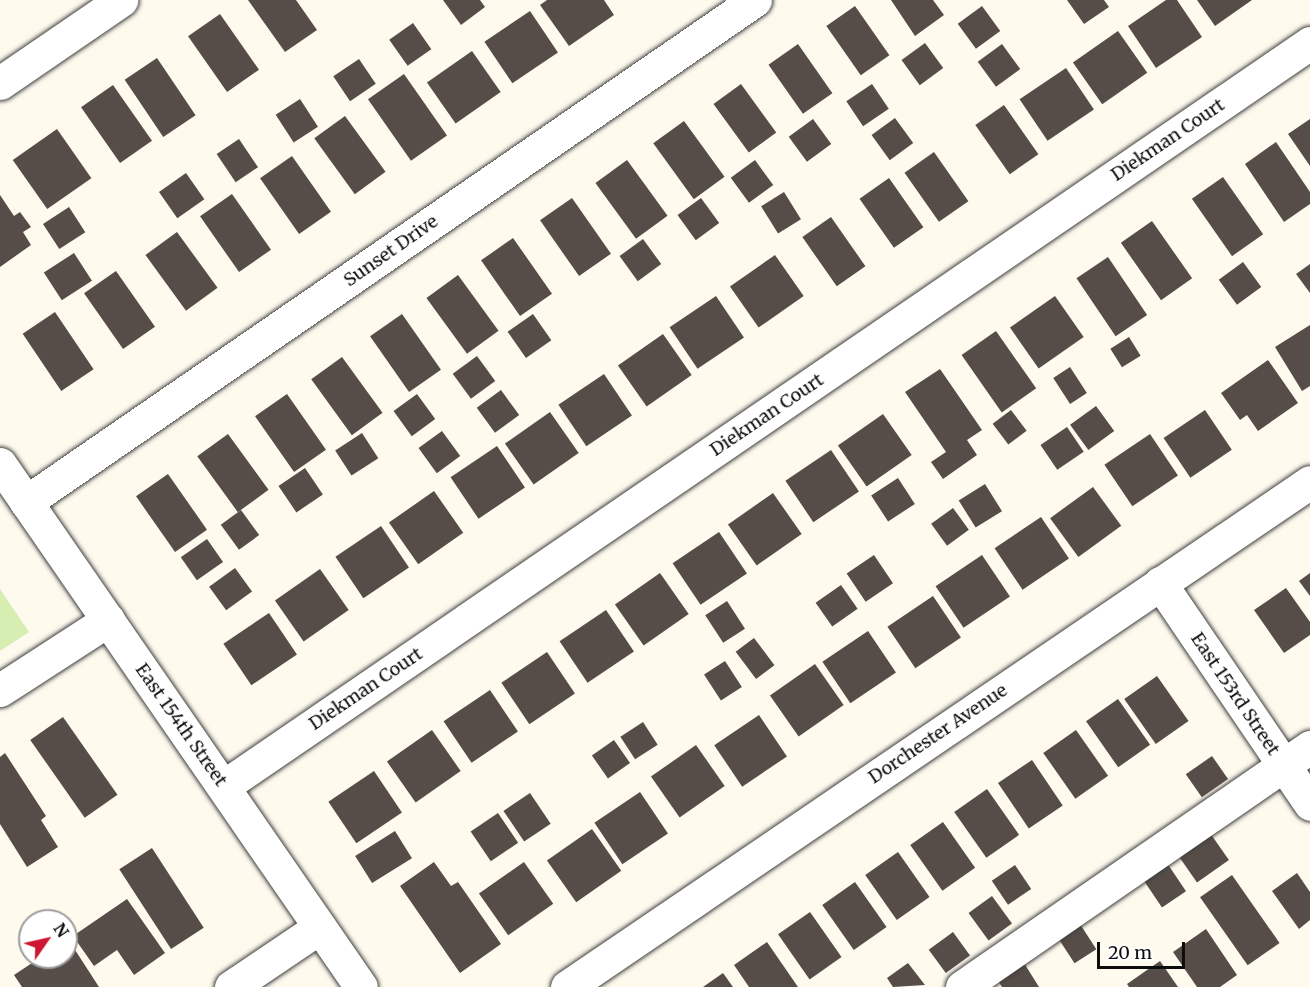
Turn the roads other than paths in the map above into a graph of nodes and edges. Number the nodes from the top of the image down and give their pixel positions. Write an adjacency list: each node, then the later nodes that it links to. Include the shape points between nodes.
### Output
1 (121, 0): 4 (street)
2 (755, 0): 7 (street, Sunset Drive)
3 (1310, 43): 13 (street, Diekman Court)
4 (0, 83)
5 (0, 464): 7 (street, East 154th Street)
6 (1310, 482): 8 (street, Dorchester Avenue)
7 (26, 502): 9 (street, East 154th Street)
8 (1160, 583): 12 (street, East 153rd Street); 18 (street, Dorchester Avenue)
9 (108, 620): 10 (street); 13 (street, East 154th Street)
10 (0, 690)
11 (1310, 747): 12 (street)
12 (1284, 766): 14 (street, East 153rd Street); 19 (street)
13 (224, 786): 15 (street, East 154th Street)
14 (1310, 804)
15 (320, 927): 16 (street); 17 (street, East 154th Street)
16 (231, 987)
17 (361, 987)
18 (567, 987)
19 (962, 987)

